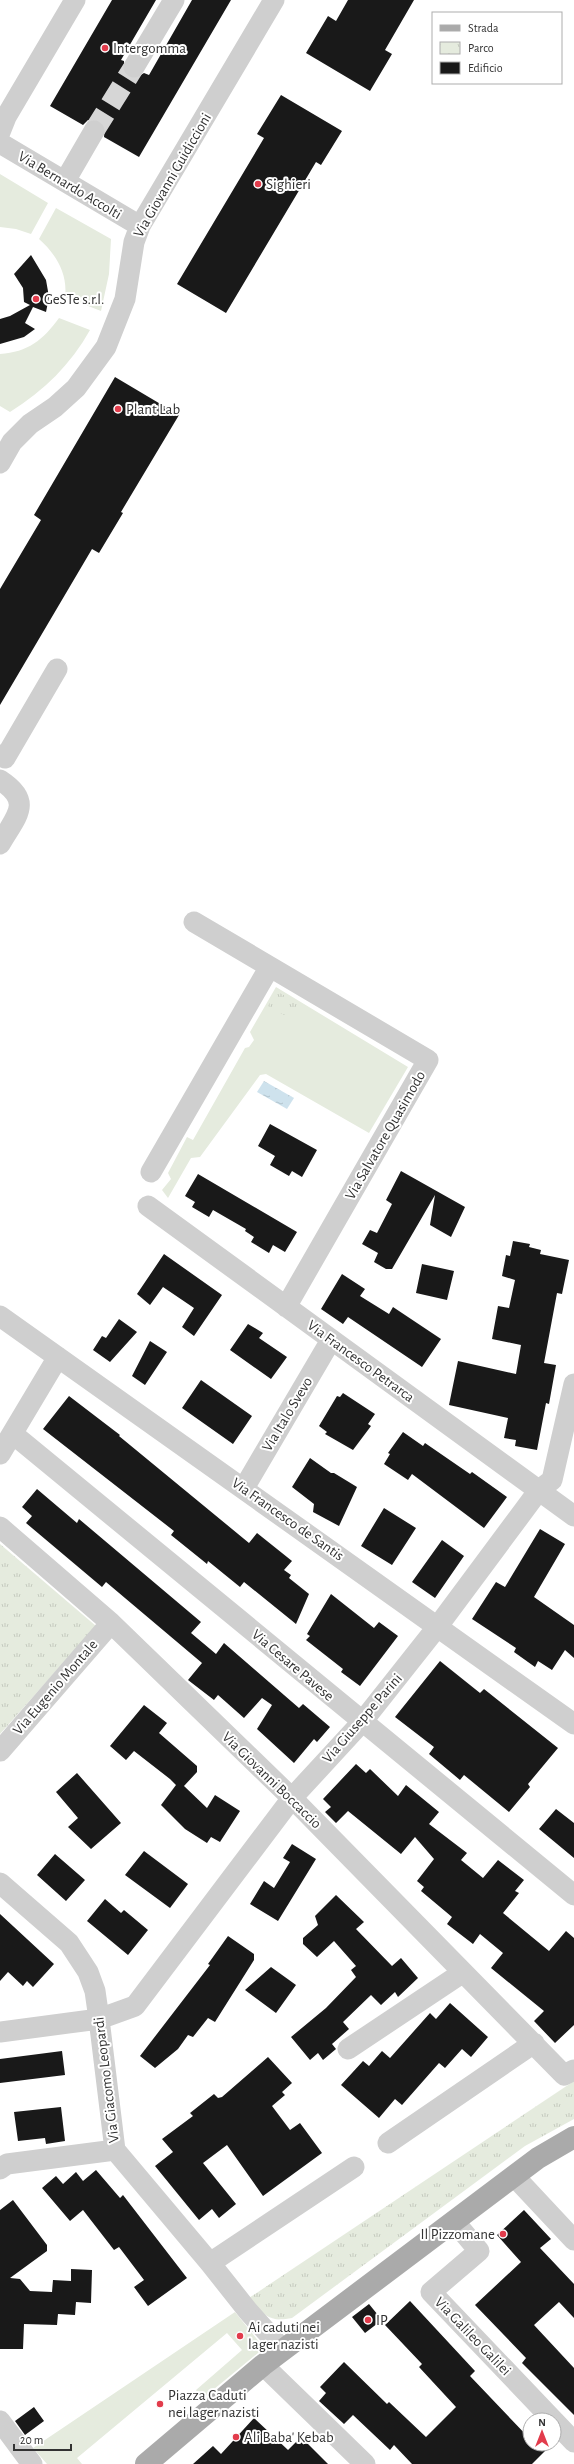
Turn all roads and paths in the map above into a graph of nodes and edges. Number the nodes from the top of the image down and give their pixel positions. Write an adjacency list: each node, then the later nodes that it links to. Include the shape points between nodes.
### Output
1 (75, 0): 6 (street, via 6,117)
2 (174, 0): 4 (street)
3 (274, 0): 9 (street, Via Giovanni Guidiccioni)
4 (134, 67)
5 (94, 131): 8 (street)
6 (0, 132)
7 (0, 143): 8 (street, Via Bernardo Accolti)
8 (65, 181): 9 (street, Via Bernardo Accolti)
9 (140, 226): 10 (street, Via Giovanni Guidiccioni, via 134,242 125,299 106,347 76,388 55,407)
10 (6, 439): 11 (street, Via Giovanni Guidiccioni)
11 (0, 463)
12 (57, 669): 13 (street)
13 (2, 760)
14 (0, 780): 15 (street, via 20,797 21,806)
15 (0, 844)
16 (194, 922): 17 (street, Via Salvatore Quasimodo)
17 (269, 968): 18 (street); 20 (street, Via Salvatore Quasimodo, via 428,1060)
18 (151, 1172)
19 (148, 1206): 20 (street, Via Francesco Petrarca)
20 (286, 1307): 22 (street, Via Francesco Petrarca)
21 (0, 1316): 23 (street, Via Francesco de Santis)
22 (331, 1340): 27 (street, Via Italo Svevo); 28 (street, Via Francesco Petrarca)
23 (58, 1357): 25 (street); 27 (street, Via Francesco de Santis)
24 (574, 1384): 28 (street, Via Giuseppe Parini, via 552,1480)
25 (13, 1434): 26 (street); 33 (street, Via Cesare Pavese)
26 (0, 1454)
27 (244, 1488): 32 (street, Via Francesco de Santis)
28 (539, 1490): 29 (street, Via Francesco Petrarca); 32 (street, Via Giuseppe Parini)
29 (574, 1516)
30 (0, 1527): 31 (street, Via Giovanni Boccaccio)
31 (111, 1623): 35 (street, Via Eugenio Montale); 36 (street, Via Giovanni Boccaccio)
32 (438, 1626): 33 (street, Via Giuseppe Parini); 34 (street, Via Francesco de Santis)
33 (362, 1722): 36 (street, Via Giuseppe Parini); 38 (street, Via Cesare Pavese)
34 (574, 1724)
35 (0, 1751)
36 (292, 1798): 39 (street, Via Giovanni Boccaccio); 40 (street, Via Giuseppe Parini, via 135,2006)
37 (0, 1883): 40 (street, Via Giacomo Leopardi, via 76,1950 93,1985)
38 (574, 1895)
39 (462, 1973): 42 (street, Via Giovanni Boccaccio); 43 (street)
40 (99, 2019): 41 (street, Via Giuseppe Parini); 47 (street, Via Giacomo Leopardi)
41 (0, 2032)
42 (534, 2043): 44 (street, Via Giovanni Boccaccio, via 564,2075); 46 (street)
43 (348, 2049)
44 (574, 2070)
45 (574, 2137): 50 (main road)
46 (388, 2143)
47 (115, 2150): 49 (street, via 8,2164); 53 (street, Via Giacomo Leopardi)
48 (354, 2167): 53 (street)
49 (0, 2170)
50 (514, 2176): 51 (main road); 52 (street)
51 (454, 2221): 54 (main road); 56 (street, Via Galileo Galilei, via 479,2251 431,2292)
52 (574, 2240)
53 (210, 2263): 54 (street, Via Giacomo Leopardi)
54 (283, 2350): 55 (main road)
55 (263, 2365): 61 (main road); 62 (street)
56 (544, 2412)
57 (0, 2421): 60 (street)
58 (562, 2430): 59 (street, Via Galileo Galilei)
59 (574, 2442)
60 (32, 2464)
61 (146, 2464)
62 (365, 2464)

